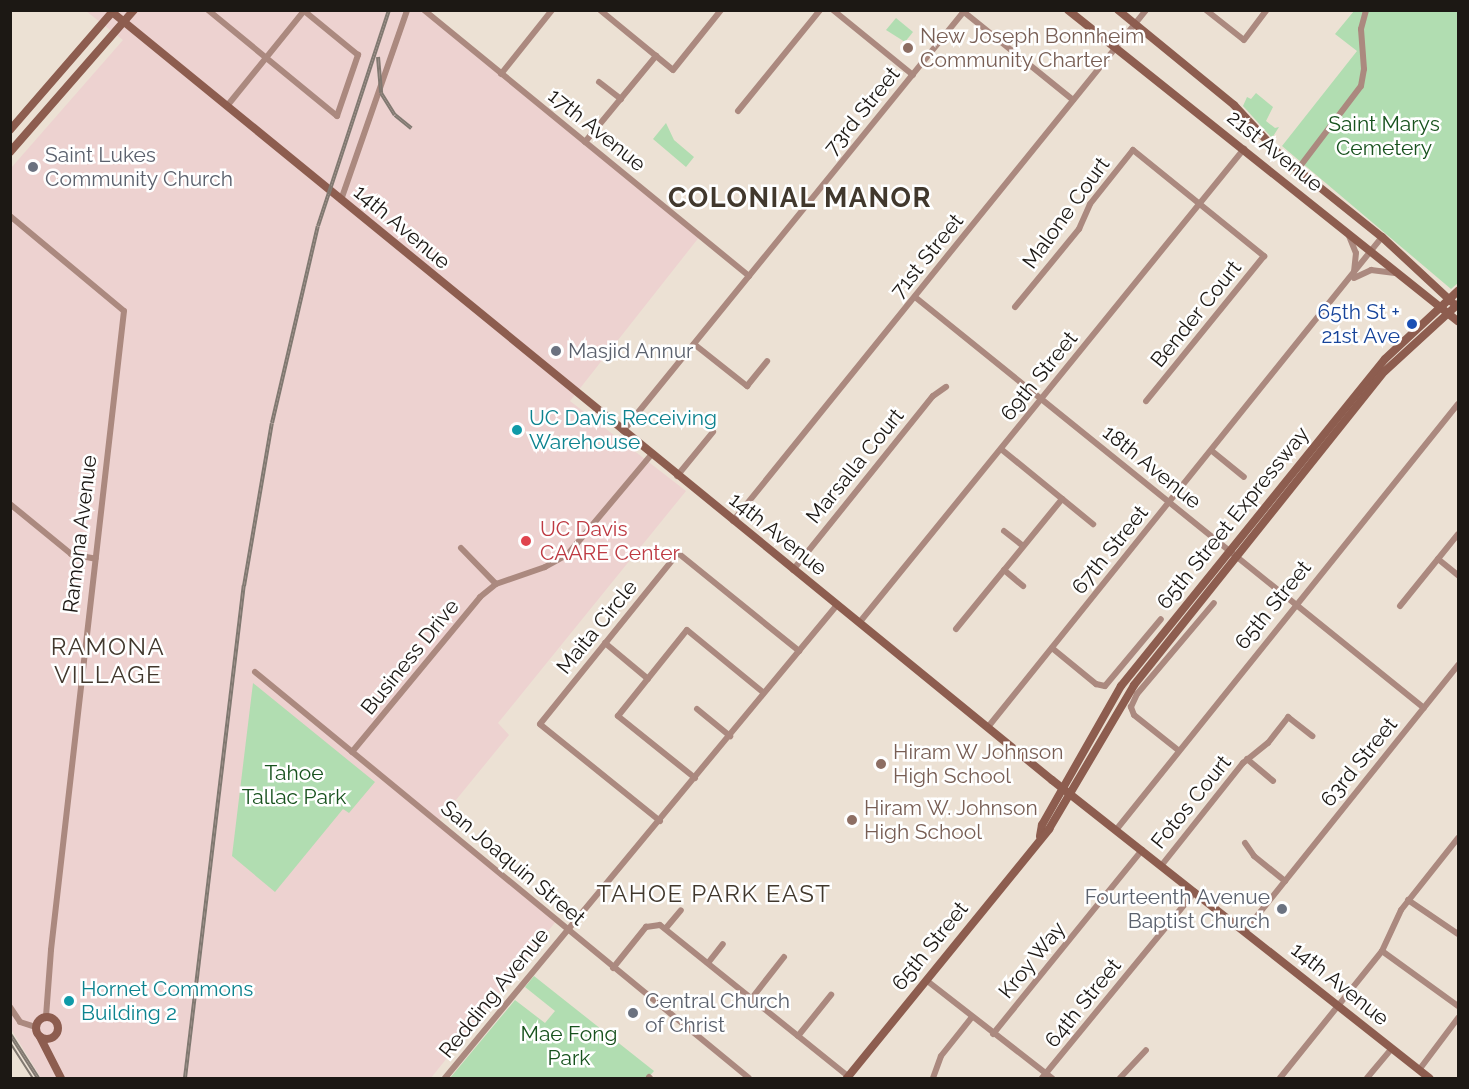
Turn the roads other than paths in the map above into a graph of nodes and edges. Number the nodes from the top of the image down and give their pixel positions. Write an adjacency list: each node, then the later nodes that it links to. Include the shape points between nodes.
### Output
1 (134, 10): 19 (main road)
2 (208, 10): 23 (street)
3 (407, 10): 36 (street)
4 (424, 10): 24 (street, 17th Avenue)
5 (552, 10): 24 (street)
6 (600, 10): 22 (street)
7 (721, 10): 22 (street, via 673,70)
8 (820, 10): 30 (street)
9 (833, 10): 25 (street)
10 (1068, 10): 21 (main road, 21st Avenue)
11 (1119, 10): 20 (main road, 21st Avenue)
12 (1146, 10): 20 (street, 71st Street)
13 (1206, 10): 14 (street, via 1244,40)
14 (1267, 10)
15 (1366, 10): 35 (street, via 1361,29 1361,87)
16 (112, 11): 19 (main road, 14th Avenue); 31 (main road)
17 (303, 11): 23 (street); 23 (street, via 358,55 337,116)
18 (965, 11): 25 (street, 73rd Street); 28 (street)
19 (125, 22): 29 (main road, 14th Avenue); 34 (main road)
20 (1135, 24): 21 (street, 71st Street); 35 (main road, 21st Avenue, via 1234,105)
21 (1114, 48): 28 (street, 71st Street); 33 (main road, 21st Avenue)
22 (656, 56): 27 (street)
23 (266, 58): 29 (street)
24 (501, 74): 32 (street, 17th Avenue)
25 (913, 75): 43 (street, 73rd Street)
26 (599, 82): 27 (street)
27 (621, 99): 32 (street)
28 (1073, 100): 46 (street, 71st Street)
29 (227, 106): 36 (main road, 14th Avenue)
30 (738, 111)
31 (10, 130)
32 (585, 142): 43 (street, 17th Avenue)
33 (1244, 149): 37 (street, 69th Street); 39 (main road, 21st Avenue)
34 (10, 152)
35 (1298, 169): 40 (main road, 21st Avenue)
36 (341, 200): 59 (main road, 14th Avenue)
37 (1200, 204): 50 (street, Malone Court, via 1134,150 1089,204 1079,229); 56 (street, 69th Street); 57 (street, Bender Court, via 1264,256)
38 (10, 216): 76 (street, Ramona Avenue, via 124,311)
39 (1347, 233): 41 (main road, 21st Avenue); 44 (street, 67th Street, via 1357,259)
40 (1382, 237): 41 (street, 67th Street); 47 (main road, 21st Avenue)
41 (1371, 252): 42 (main road, 21st Avenue); 44 (street, 67th Street)
42 (1398, 274): 44 (street, 67th Street, via 1371,270); 49 (main road, 21st Avenue)
43 (749, 276): 53 (street, 73rd Street)
44 (1349, 282): 62 (street, 67th Street)
45 (1458, 291): 47 (main road, 65th Street Expressway)
46 (915, 297): 56 (street, 18th Avenue); 69 (street, 71st Street)
47 (1449, 299): 48 (main road, 21st Avenue); 49 (main road, 65th Street Expressway)
48 (1458, 305): 51 (main road, 65th Street Expressway)
49 (1441, 306): 51 (main road, 21st Avenue); 75 (main road, 65th Street Expressway, via 1385,359)
50 (1015, 307)
51 (1448, 313): 52 (main road, 21st Avenue); 75 (main road, 65th Street Expressway, via 1385,371)
52 (1458, 321)
53 (694, 344): 54 (street, via 747,386); 59 (street, 73rd Street)
54 (766, 361)
55 (946, 387): 78 (street, Marsalla Court, via 933,396)
56 (1042, 399): 61 (street, 69th Street); 67 (street, 18th Avenue)
57 (1146, 401)
58 (1458, 404): 85 (street, 65th Street)
59 (622, 432): 63 (main road, 14th Avenue)
60 (713, 432): 64 (street)
61 (1001, 449): 66 (street); 88 (street, 69th Street)
62 (1212, 451): 65 (street); 67 (street, 67th Street)
63 (651, 455): 64 (main road, 14th Avenue); 81 (street, Business Drive, via 568,554 545,567)
64 (677, 476): 69 (main road, 14th Avenue)
65 (1244, 477)
66 (1062, 499): 70 (street); 73 (street)
67 (1170, 503): 75 (street, 18th Avenue); 91 (street, 67th Street)
68 (10, 504): 76 (street, via 71,554)
69 (733, 521): 78 (main road, 14th Avenue)
70 (1093, 524)
71 (1004, 531): 73 (street)
72 (1458, 534): 77 (street)
73 (1023, 546): 79 (street)
74 (461, 548): 81 (street)
75 (1233, 554): 85 (street, 18th Avenue); 107 (main road, 65th Street Expressway, via 1121,686)
76 (96, 559): 133 (street, Ramona Avenue)
77 (1438, 559): 80 (street); 86 (street)
78 (793, 570): 84 (main road, 14th Avenue)
79 (1004, 570): 82 (street); 89 (street)
80 (1458, 575)
81 (496, 584): 103 (street, Business Drive, via 480,597)
82 (1023, 586)
83 (1214, 603): 102 (street, via 1131,706 1134,715)
84 (837, 605): 88 (main road, 14th Avenue); 92 (street, Redding Avenue)
85 (1296, 605): 97 (street, 18th Avenue); 102 (street, 65th Street)
86 (1400, 606)
87 (1161, 619): 91 (street, via 1104,686 1096,684)
88 (859, 623): 99 (main road, 14th Avenue)
89 (956, 628)
90 (605, 643): 92 (street, Maita Circle, via 678,553); 95 (street); 108 (street, Maita Circle, via 540,724)
91 (1052, 648): 99 (street, 67th Street)
92 (799, 651): 96 (street, Redding Avenue)
93 (1458, 665): 97 (street, 63rd Street)
94 (255, 672): 103 (street, San Joaquin Street)
95 (648, 679): 96 (street, via 687,630); 105 (street, via 618,716)
96 (764, 693): 100 (street, Redding Avenue)
97 (1424, 708): 114 (street, 63rd Street)
98 (698, 709): 100 (street)
99 (988, 727): 107 (main road, 14th Avenue)
100 (730, 736): 105 (street, Redding Avenue)
101 (1312, 736): 104 (street, Fotos Court, via 1288,717 1268,743)
102 (1178, 750): 109 (street, 65th Street)
103 (352, 752): 119 (street, San Joaquin Street)
104 (1247, 759): 106 (street, Fotos Court); 113 (street, Fotos Court)
105 (695, 778): 108 (street, Redding Avenue)
106 (1273, 781)
107 (1066, 791): 109 (main road, 14th Avenue); 127 (main road, 65th Street, via 1049,829)
108 (660, 821): 119 (street, Redding Avenue)
109 (1116, 830): 112 (main road, 14th Avenue)
110 (1458, 838): 116 (street)
111 (1245, 843): 114 (street, via 1254,856)
112 (1142, 850): 113 (main road, 14th Avenue); 137 (street, Kroy Way)
113 (1161, 866): 115 (main road, 14th Avenue)
114 (1285, 881): 121 (street, 63rd Street)
115 (1195, 892): 121 (main road, 14th Avenue); 145 (street, 64th Street)
116 (1408, 900): 120 (street); 123 (street)
117 (681, 910): 118 (street)
118 (666, 928): 125 (street); 126 (street, via 650,924)
119 (568, 930): 126 (street, San Joaquin Street); 148 (street, Redding Avenue)
120 (1457, 930)
121 (1245, 932): 130 (main road, 14th Avenue)
122 (723, 944): 125 (street)
123 (1382, 951): 130 (street); 131 (street)
124 (784, 957): 129 (street)
125 (708, 963): 129 (street)
126 (614, 968): 149 (street, San Joaquin Street)
127 (926, 980): 134 (street); 144 (main road, 65th Street)
128 (831, 995): 138 (street)
129 (752, 998): 138 (street)
130 (1339, 1006): 141 (main road, 14th Avenue); 152 (street)
131 (1458, 1006)
132 (10, 1007): 136 (street, via 20,1022)
133 (46, 1016): 136 (main road); 140 (main road, Ramona Avenue, via 57,1023)
134 (972, 1017): 137 (street); 150 (street, via 941,1056)
135 (1458, 1018): 143 (street)
136 (35, 1027): 139 (main road)
137 (993, 1034): 145 (street)
138 (798, 1036): 144 (street)
139 (40, 1037): 140 (main road); 146 (main road)
140 (53, 1037): 147 (main road, Ramona Avenue, via 51,1048)
141 (1392, 1048): 143 (main road, 14th Avenue); 153 (street)
142 (1146, 1050): 151 (street)
143 (1419, 1070): 154 (main road, 14th Avenue)
144 (848, 1077)
145 (1047, 1077)
146 (61, 1078)
147 (66, 1078)
148 (445, 1078)
149 (749, 1078)
150 (933, 1078)
151 (1120, 1078)
152 (1280, 1078)
153 (1368, 1078)
154 (1430, 1078)

